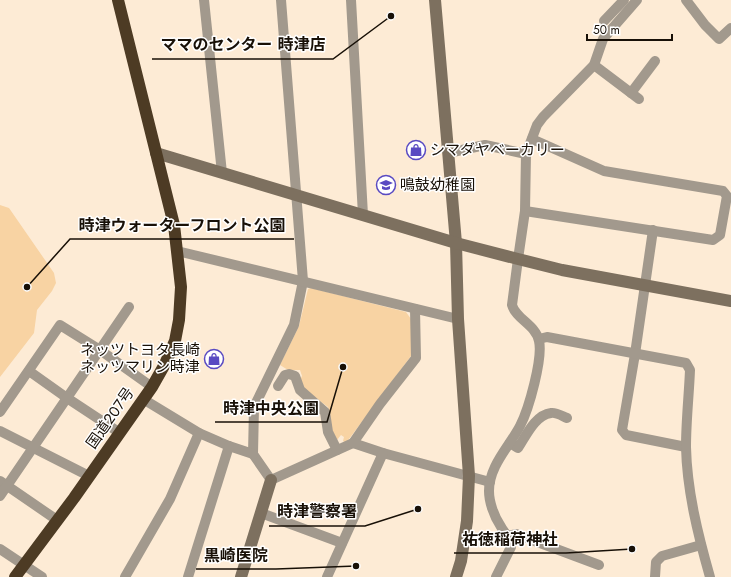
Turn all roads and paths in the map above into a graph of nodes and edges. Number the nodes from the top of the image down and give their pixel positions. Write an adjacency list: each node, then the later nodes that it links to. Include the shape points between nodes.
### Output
1 (118, 0): 14 (highway, 国道207号)
2 (204, 0): 17 (street)
3 (281, 0): 18 (street)
4 (352, 0): 20 (street)
5 (435, 0): 15 (street)
6 (624, 0): 9 (street)
7 (637, 0): 12 (street, via 604,39)
8 (686, 0): 10 (street, via 705,25 719,38)
9 (604, 21)
10 (731, 28)
11 (655, 62): 12 (street, via 635,96)
12 (594, 65): 13 (street, via 543,117)
13 (532, 139): 16 (street); 21 (street, via 604,171 723,191 727,196 720,235 713,240)
14 (156, 153): 17 (street); 23 (highway, 国道207号, via 174,225)
15 (448, 153): 16 (street, via 485,145); 22 (street)
16 (526, 154): 19 (street)
17 (222, 173): 18 (street)
18 (296, 195): 20 (street); 25 (street)
19 (525, 211): 21 (street); 24 (street)
20 (363, 215): 22 (street)
21 (653, 230): 26 (street)
22 (456, 243): 24 (street); 30 (street)
23 (177, 251): 25 (street); 36 (highway, 国道207号, via 181,287 179,320 175,341)
24 (518, 259): 26 (street, via 562,270); 31 (street, via 512,305)
25 (303, 281): 29 (street); 50 (street, via 294,325 254,407)
26 (644, 284): 27 (street); 33 (street)
27 (731, 301)
28 (129, 307): 32 (street)
29 (415, 309): 30 (street); 44 (street, via 416,358)
30 (458, 319): 53 (street)
31 (539, 339): 33 (street, via 547,337); 45 (street, via 540,352 531,398)
32 (100, 350): 34 (street, via 60,325); 36 (street); 37 (street)
33 (635, 354): 47 (street, via 686,364 690,370); 47 (street, via 622,430 626,435)
34 (29, 371): 37 (street); 39 (street)
35 (278, 386): 49 (street, via 285,375 295,376 300,390 325,412 328,432)
36 (152, 387): 38 (highway, 国道207号)
37 (67, 398): 42 (street); 48 (street)
38 (143, 399): 42 (highway, 国道207号); 43 (street)
39 (0, 412)
40 (567, 418): 45 (street, via 552,413 543,416 530,429 518,448)
41 (0, 431): 48 (street)
42 (120, 432): 52 (highway, 国道207号)
43 (199, 433): 46 (street); 68 (street, via 170,499)
44 (353, 443): 49 (street); 51 (street)
45 (510, 443): 55 (street, via 494,469)
46 (229, 446): 50 (street); 69 (street)
47 (686, 447): 62 (street, via 692,500)
48 (33, 448): 52 (street); 56 (street)
49 (337, 450): 54 (street)
50 (253, 454): 54 (street)
51 (383, 454): 53 (street); 61 (street)
52 (89, 476): 59 (highway, 国道207号)
53 (469, 476): 55 (street); 72 (street, via 467,522)
54 (270, 480): 58 (street)
55 (490, 482): 60 (street, via 490,502 500,526)
56 (4, 484): 57 (street); 59 (street)
57 (0, 496)
58 (261, 513): 61 (street); 70 (street)
59 (57, 520): 64 (highway, 国道207号)
60 (508, 536): 65 (street, via 516,534); 73 (street, via 510,547)
61 (342, 542): 71 (street)
62 (701, 545): 74 (street, via 662,556 656,562); 75 (street)
63 (0, 548): 64 (street)
64 (23, 565): 66 (highway, 国道207号); 67 (street)
65 (599, 565)
66 (15, 577)
67 (42, 577)
68 (125, 577)
69 (188, 577)
70 (241, 577)
71 (327, 577)
72 (456, 577)
73 (496, 577)
74 (655, 577)
75 (710, 577)

